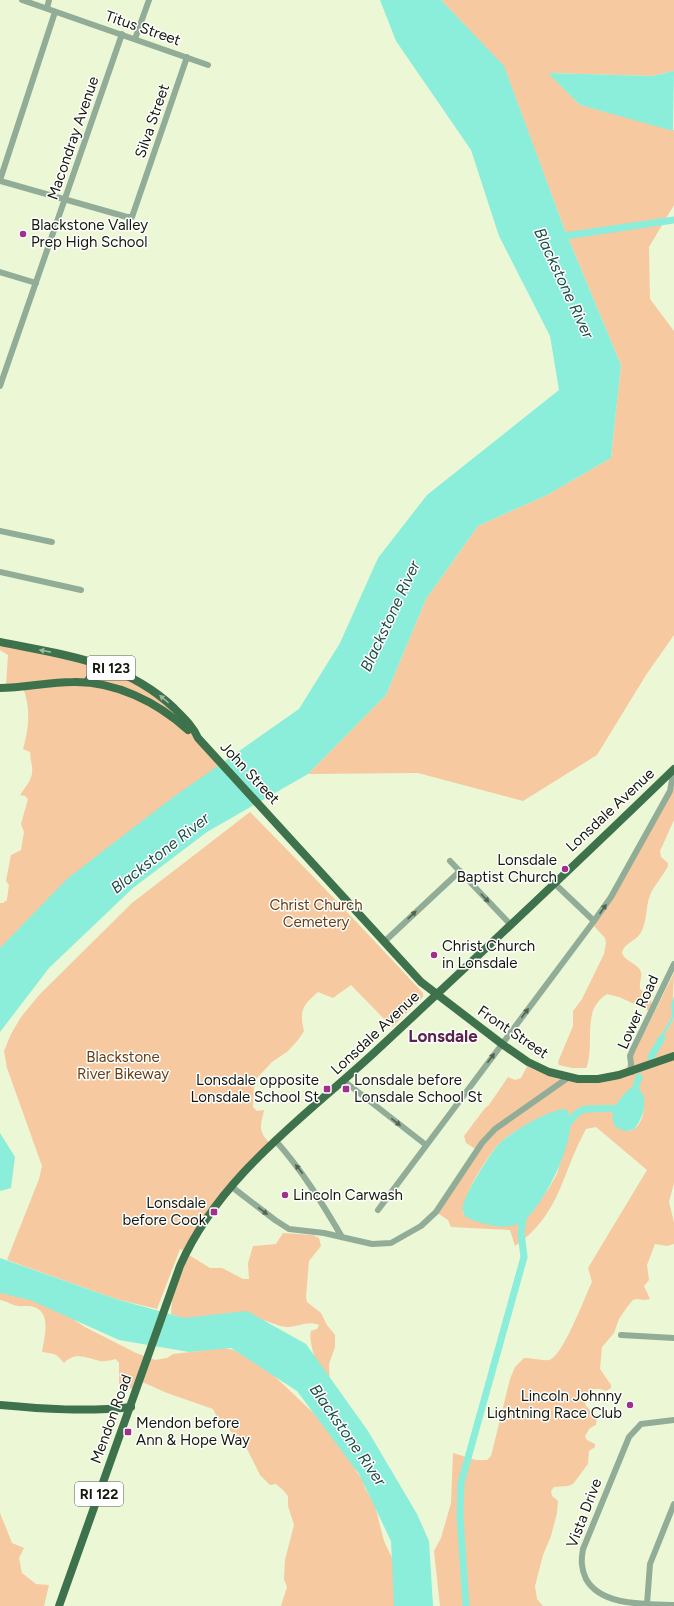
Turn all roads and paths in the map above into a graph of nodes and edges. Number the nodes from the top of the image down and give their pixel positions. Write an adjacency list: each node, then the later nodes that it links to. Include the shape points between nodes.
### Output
1 (22, 0): 4 (street, Titus Street)
2 (49, 0): 4 (street)
3 (149, 0): 7 (street)
4 (47, 8): 5 (street, Titus Street)
5 (55, 12): 6 (street, Titus Street); 10 (street)
6 (122, 34): 7 (street, Titus Street); 11 (street, Macondray Avenue)
7 (135, 39): 8 (street, Titus Street)
8 (187, 57): 9 (street); 11 (street, Silva Street, via 134,214 127,217)
9 (208, 64)
10 (0, 181): 11 (street)
11 (66, 199): 13 (street, Macondray Avenue)
12 (0, 272): 13 (street)
13 (36, 283): 15 (street, Macondray Avenue)
14 (0, 364): 15 (street)
15 (7, 367): 16 (street, Macondray Avenue)
16 (0, 386)
17 (0, 531): 18 (street)
18 (52, 542)
19 (0, 572): 20 (street)
20 (81, 590)
21 (0, 642): 22 (main road, John Street / RI 123, one-way to 21)
22 (90, 661): 23 (main road, via 94,672); 25 (main road, John Street / RI 123, via 123,673)
23 (87, 682): 24 (main road, RI 123); 26 (main road, RI 123)
24 (0, 688)
25 (152, 690): 26 (main road); 27 (main road, John Street / RI 123, one-way to 25, via 180,714)
26 (140, 698): 27 (main road, RI 123, via 177,720)
27 (198, 738): 34 (main road, John Street / RI 123)
28 (672, 770): 31 (main road, Lonsdale Avenue / RI 122); 32 (street, one-way to 28, via 611,897 670,791)
29 (450, 861): 30 (street)
30 (460, 871): 33 (street, one-way to 33); 34 (street, one-way to 30)
31 (554, 883): 32 (street); 33 (main road, Lonsdale Avenue / RI 122)
32 (594, 922): 37 (street, one-way to 32)
33 (510, 924): 36 (main road, Lonsdale Avenue / RI 122)
34 (384, 942): 36 (main road, John Street / RI 123, via 421,982)
35 (674, 964): 39 (street, Lower Road, via 630,1056)
36 (436, 994): 37 (main road, Front Street / RI 123); 41 (main road, Lonsdale Avenue / RI 122)
37 (502, 1044): 40 (main road, Front Street / RI 123, via 538,1067); 43 (street, one-way to 37)
38 (674, 1056): 39 (main road, Front Street / RI 123)
39 (632, 1072): 40 (main road, Front Street / RI 123, via 598,1079)
40 (569, 1077): 46 (street, via 504,1122 486,1138 442,1204 421,1226 401,1238 382,1245)
41 (344, 1080): 42 (main road, Lonsdale Avenue / RI 122); 43 (street, one-way to 43)
42 (275, 1140): 44 (main road, Lonsdale Avenue / RI 122); 46 (street, one-way to 42, via 300,1170)
43 (426, 1145): 45 (street)
44 (232, 1187): 46 (street, one-way to 46, via 289,1229); 49 (main road, Lonsdale Avenue / RI 122, via 189,1248)
45 (378, 1210)
46 (342, 1237)
47 (621, 1335): 48 (street)
48 (674, 1338)
49 (150, 1355): 51 (main road, Mendon Road / RI 122)
50 (0, 1405): 51 (main road, via 61,1409)
51 (131, 1407): 56 (main road, Mendon Road / RI 122)
52 (674, 1420): 54 (street, Vista Drive, via 641,1424 630,1436 581,1561 590,1587 600,1596 614,1602)
53 (674, 1504): 54 (street, via 650,1564)
54 (647, 1604): 55 (street, Vista Drive)
55 (674, 1605)
56 (59, 1606)

